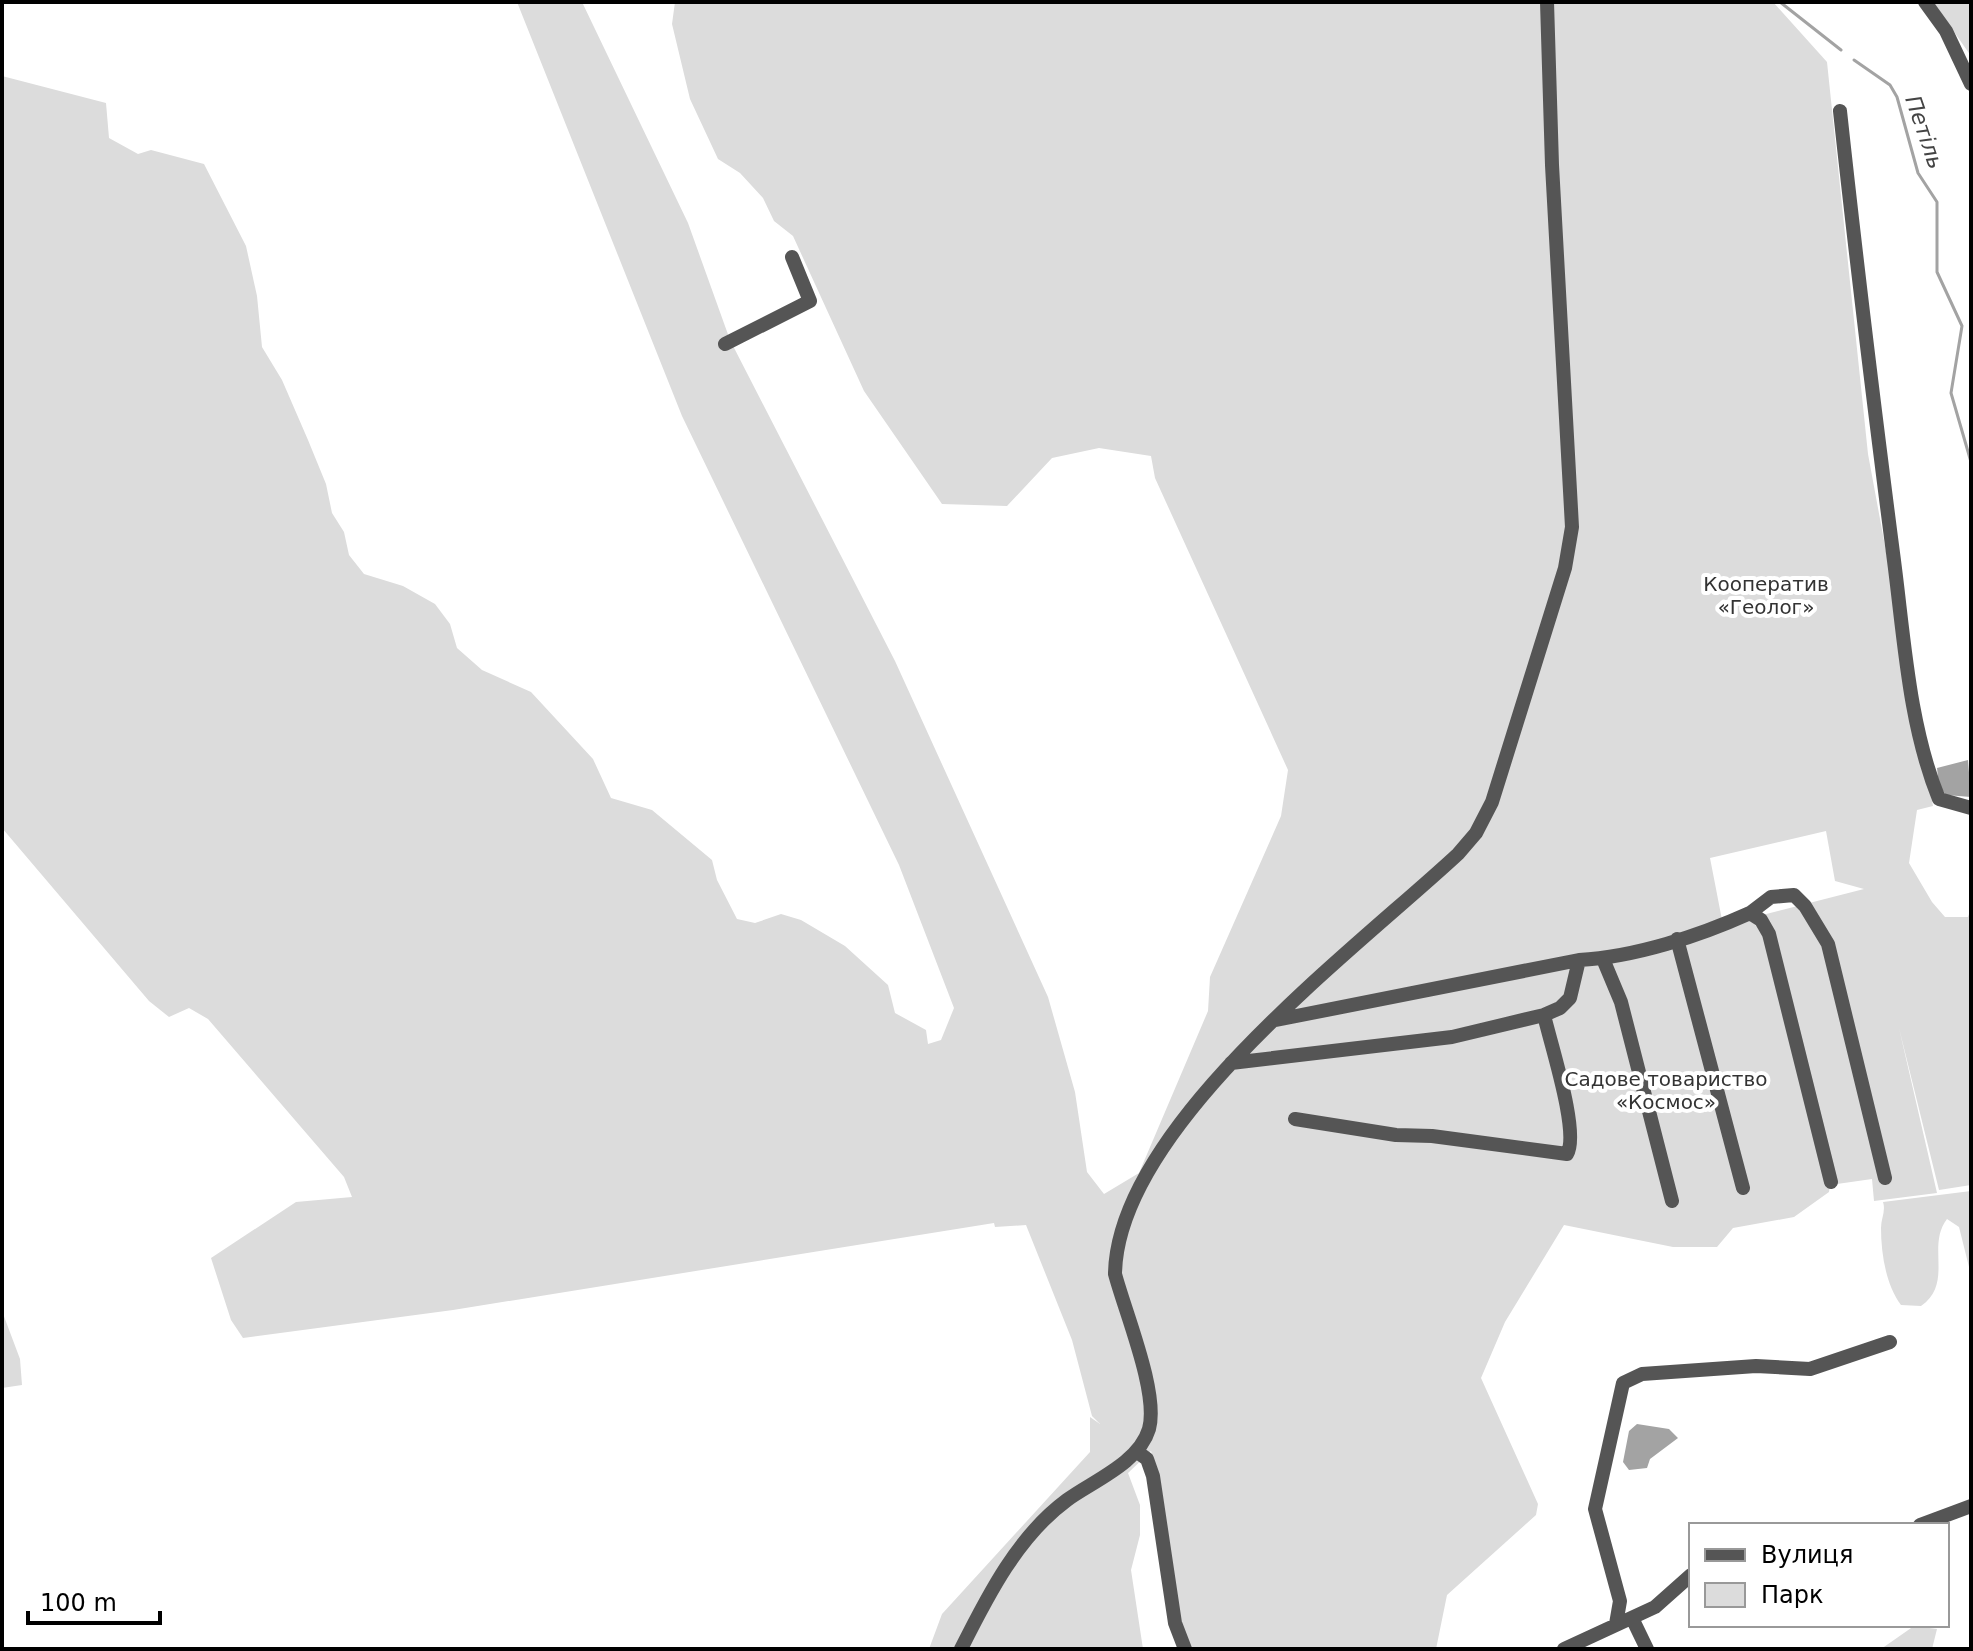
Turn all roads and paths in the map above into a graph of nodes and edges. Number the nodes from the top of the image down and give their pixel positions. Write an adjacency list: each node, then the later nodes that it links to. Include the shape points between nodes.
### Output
1 (1547, 2): 13 (street, via 1572,527 1565,568 1497,790 1476,833)
2 (1925, 2): 3 (street, via 1946,31)
3 (1971, 84)
4 (1840, 111): 7 (street, via 1911,688 1939,799)
5 (792, 257): 6 (street, via 810,301)
6 (725, 344)
7 (1971, 808)
8 (1750, 913): 9 (street); 16 (street, via 1771,897 1794,895 1828,944); 17 (street, via 1769,934)
9 (1677, 939): 10 (street); 18 (street)
10 (1603, 959): 11 (street); 19 (street, via 1621,1002)
11 (1579, 960): 12 (street, via 1570,998); 13 (street)
12 (1544, 1015): 14 (street, via 1452,1037); 15 (street, via 1568,1123 1567,1154)
13 (1276, 1020): 14 (street)
14 (1230, 1063): 21 (street, via 1177,1125 1117,1243 1115,1274 1150,1407 1150,1426)
15 (1295, 1119)
16 (1885, 1178)
17 (1831, 1182)
18 (1743, 1188)
19 (1672, 1201)
20 (1890, 1342): 26 (street, via 1810,1369 1756,1366 1642,1374 1623,1383 1595,1509 1620,1601)
21 (1136, 1451): 27 (street, via 1065,1501 1022,1545); 28 (street, via 1147,1459 1153,1476 1175,1623)
22 (1971, 1506): 23 (street)
23 (1925, 1523)
24 (1689, 1577): 25 (street, via 1655,1607)
25 (1632, 1618): 26 (street); 30 (street)
26 (1616, 1624): 29 (street)
27 (961, 1649)
28 (1185, 1649)
29 (1564, 1649)
30 (1647, 1649)

